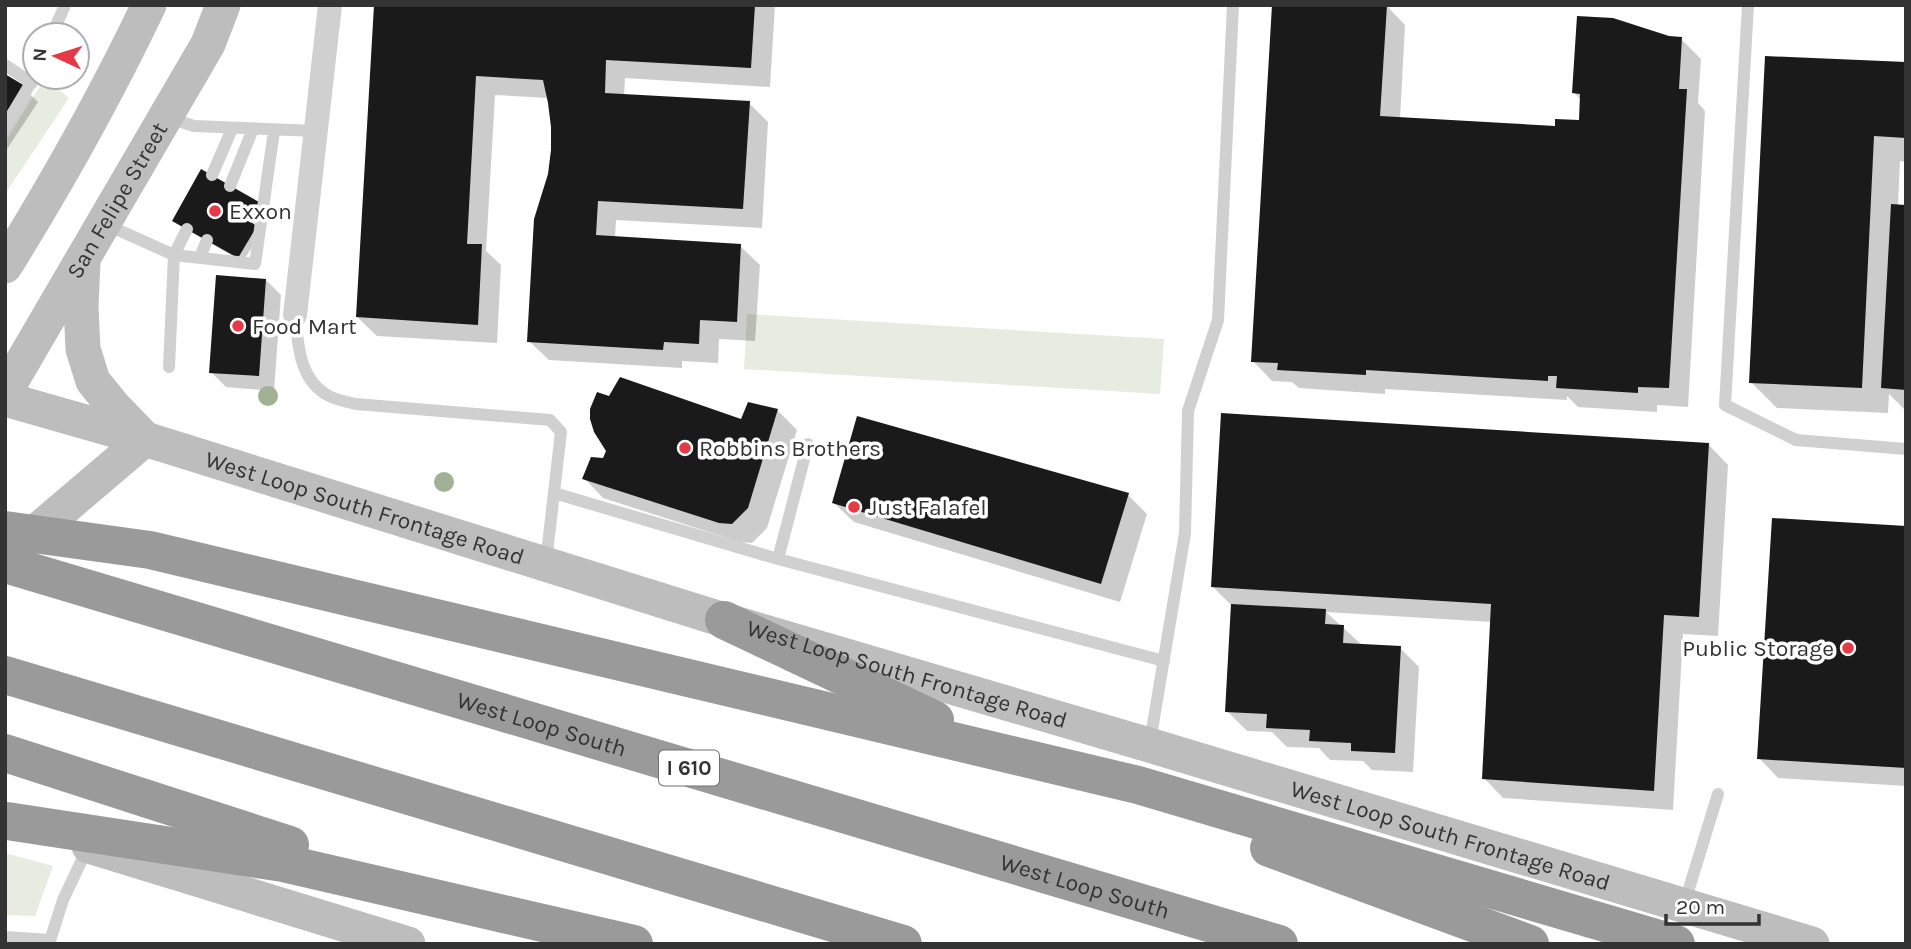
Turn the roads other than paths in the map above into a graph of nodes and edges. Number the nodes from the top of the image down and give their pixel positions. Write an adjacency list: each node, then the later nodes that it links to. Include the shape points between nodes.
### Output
1 (149, 5): 23 (main road, via 53,187)
2 (223, 5): 9 (main road, San Felipe Street, via 208,44)
3 (330, 5): 14 (street)
4 (1233, 5): 38 (lane, via 1218,320 1188,411 1185,533)
5 (1748, 5): 30 (lane, via 1724,405 1796,440)
6 (5, 65): 7 (lane)
7 (21, 73)
8 (27, 91): 10 (lane)
9 (165, 117): 11 (lane, via 194,126); 17 (main road, San Felipe Street)
10 (5, 125)
11 (232, 129): 12 (lane); 15 (lane)
12 (253, 129): 13 (lane); 16 (lane)
13 (274, 131): 14 (lane); 21 (lane, via 255,264)
14 (316, 131): 24 (street)
15 (212, 175)
16 (230, 186)
17 (103, 223): 20 (lane); 22 (main road, San Felipe Street)
18 (187, 229): 20 (lane)
19 (207, 240): 21 (lane)
20 (174, 255): 21 (lane); 25 (lane)
21 (200, 257)
22 (83, 259): 26 (main road, San Felipe Street); 28 (main road, via 83,349 93,381)
23 (5, 265)
24 (295, 316): 31 (lane, via 299,354 307,373 316,388 331,397 356,404 550,420 561,432)
25 (169, 367)
26 (5, 392)
27 (5, 399): 28 (main road, West Loop South Frontage Road)
28 (145, 439): 33 (main road); 36 (main road, West Loop South Frontage Road)
29 (808, 444): 34 (lane)
30 (1906, 449)
31 (554, 493): 34 (lane); 36 (lane)
32 (5, 530): 54 (highway, via 150,550 1138,785)
33 (5, 557)
34 (778, 559): 38 (lane)
35 (5, 564): 52 (highway, West Loop South / I 610)
36 (545, 564): 37 (main road, West Loop South Frontage Road)
37 (724, 620): 40 (main road, West Loop South Frontage Road); 53 (highway, via 988,745)
38 (1164, 662): 40 (lane)
39 (11, 677): 51 (highway)
40 (1149, 745): 45 (main road, West Loop South Frontage Road)
41 (5, 753): 49 (highway, via 445,893)
42 (1718, 794): 45 (lane)
43 (6, 821): 44 (main road); 50 (highway, via 283,863)
44 (89, 846): 47 (lane); 48 (main road)
45 (1684, 906): 55 (main road, West Loop South Frontage Road)
46 (5, 937): 47 (lane)
47 (49, 942)
48 (408, 944)
49 (581, 944)
50 (634, 944)
51 (903, 944)
52 (1279, 944)
53 (1530, 944)
54 (1676, 944)
55 (1812, 944)

